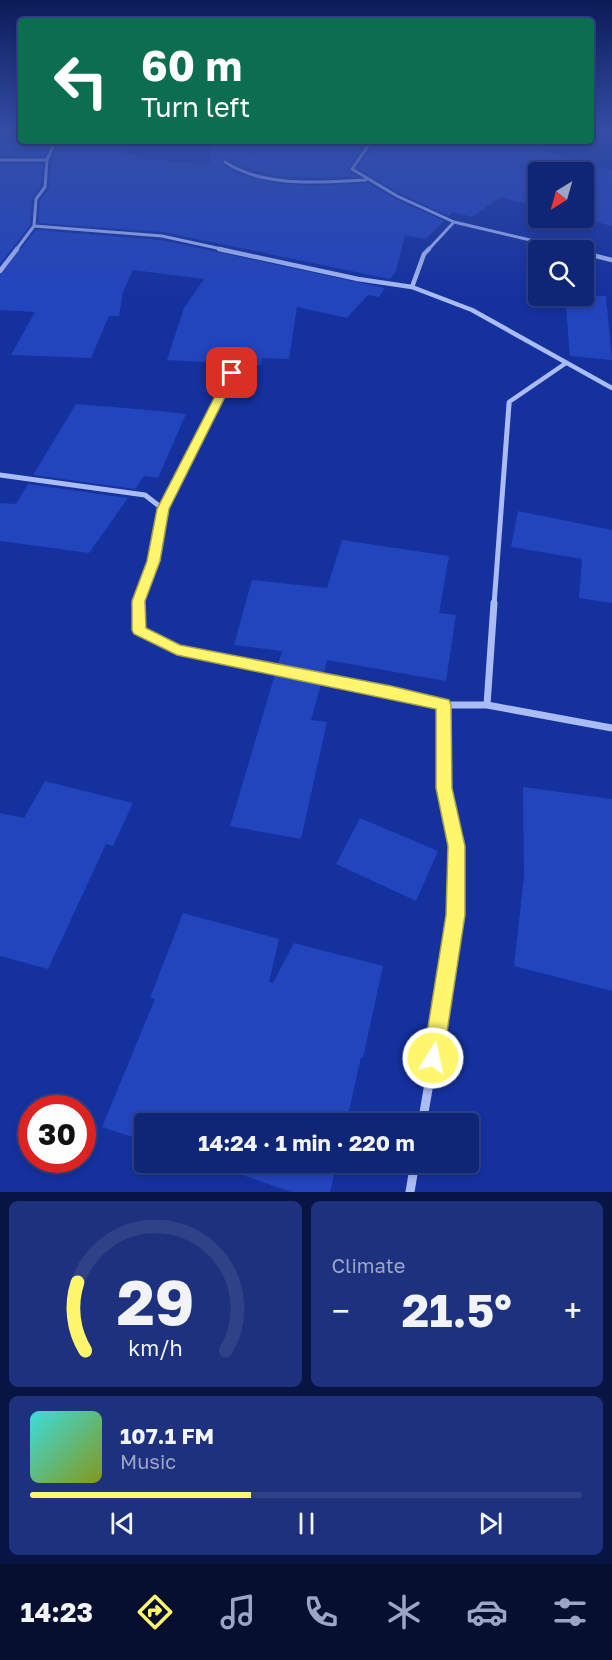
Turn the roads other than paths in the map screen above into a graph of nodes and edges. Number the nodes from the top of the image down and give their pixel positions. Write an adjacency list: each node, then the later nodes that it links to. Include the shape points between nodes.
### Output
1 (45, 185): 4 (street, via 36,199)
2 (375, 185): 3 (street)
3 (454, 222): 5 (street); 9 (street, via 424,254)
4 (34, 226): 8 (street); 9 (street, via 162,236)
5 (530, 240)
6 (594, 256): 7 (street)
7 (612, 260)
8 (0, 271)
9 (412, 287): 10 (street, via 472,310)
10 (566, 363): 12 (street); 16 (street, via 509,402)
11 (232, 373): 14 (street)
12 (612, 388)
13 (0, 475): 14 (street, via 145,495)
14 (163, 509): 15 (street, via 153,561 139,601 139,630 177,650)
15 (443, 705): 16 (street); 18 (street, via 444,788 456,846 456,915)
16 (487, 705): 17 (street)
17 (612, 728)
18 (424, 1113)
19 (413, 1173): 20 (street)
20 (410, 1192)

